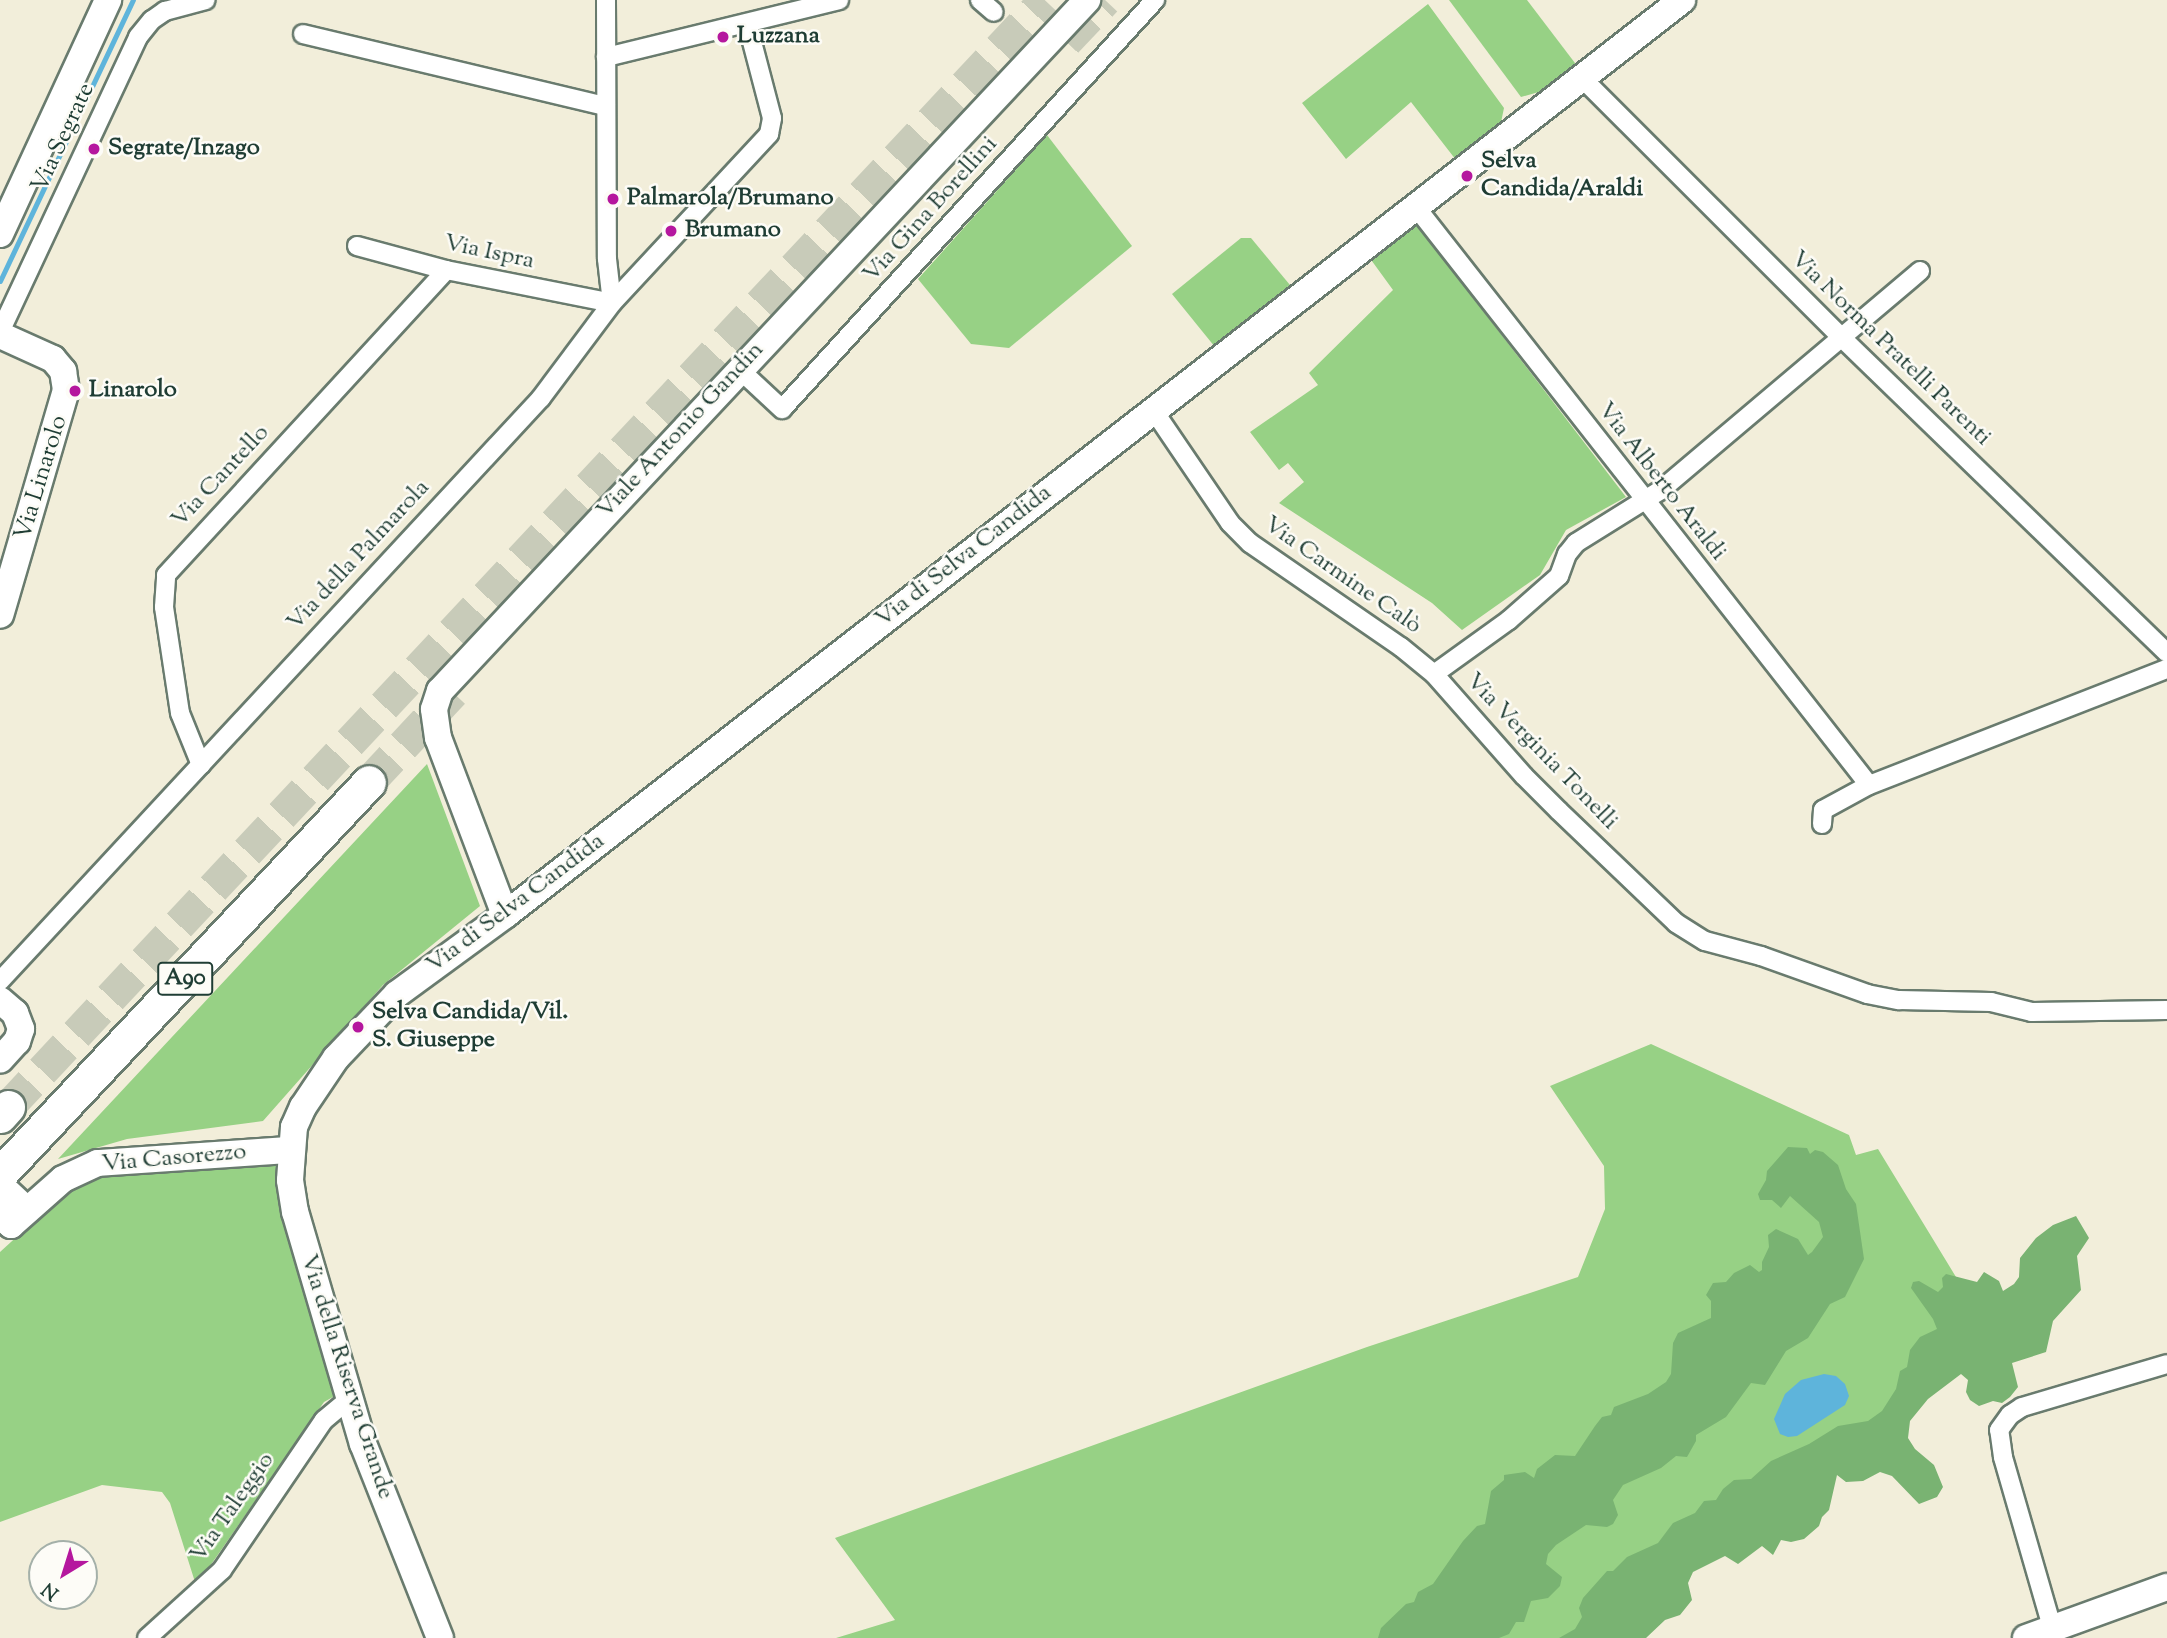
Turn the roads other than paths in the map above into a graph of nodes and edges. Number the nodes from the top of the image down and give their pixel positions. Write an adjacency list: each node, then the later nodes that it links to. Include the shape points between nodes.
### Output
1 (108, 0): 14 (street)
2 (206, 0): 19 (street, Via Segrate, via 165,11 138,37)
3 (606, 0): 10 (street)
4 (839, 0): 8 (street)
5 (1087, 0): 21 (street, Viale Antonio Gandin)
6 (1155, 0): 21 (street, Via Gina Borellini, via 782,409)
7 (1682, 0): 11 (street, Via di Selva Candida)
8 (747, 23): 10 (street); 18 (street, Via della Palmarola, via 772,118 771,130)
9 (303, 34): 12 (street)
10 (606, 57): 12 (street)
11 (1582, 78): 13 (street, Via di Selva Candida); 20 (street, Via Norma Pratelli Parenti)
12 (606, 106): 18 (street, via 607,259)
13 (1416, 207): 22 (street, Via di Selva Candida); 23 (street, Via Alberto Araldi)
14 (0, 234)
15 (357, 246): 16 (street, Via Ispra)
16 (446, 270): 18 (street, Via Ispra); 28 (street, Via Cantello, via 166,575 163,598 180,713)
17 (1920, 271): 20 (street, Via Verginia Tonelli)
18 (612, 303): 28 (street, Via della Palmarola, via 541,398)
19 (0, 334): 24 (street, Via Linarolo, via 53,359 66,383 62,413)
20 (1840, 336): 23 (street, Via Verginia Tonelli); 25 (street, Via Norma Pratelli Parenti)
21 (738, 369): 32 (street, Viale Antonio Gandin, via 437,696 438,738)
22 (1154, 411): 27 (street, Via Carmine Calò, via 1238,533); 32 (street, Via di Selva Candida)
23 (1644, 502): 27 (street, Via Verginia Tonelli, via 1576,543 1559,576 1509,620); 30 (street, Via Alberto Araldi)
24 (0, 608)
25 (2167, 653)
26 (2167, 669): 30 (street)
27 (1434, 674): 35 (street, Via Verginia Tonelli, via 1559,811 1676,923 1704,941 1867,994 1899,1000 1990,1002 2032,1012)
28 (201, 765): 33 (street, Via della Palmarola)
29 (369, 782): 38 (highway, A90)
30 (1869, 785): 31 (street, via 1823,810)
31 (1822, 824)
32 (505, 915): 37 (street, Via di Selva Candida, via 397,994 336,1058 303,1107)
33 (0, 981)
34 (0, 1000): 36 (street, via 15,1013 22,1029)
35 (2167, 1010)
36 (0, 1060)
37 (290, 1150): 39 (street, Via Casorezzo, via 98,1163 70,1174); 41 (street, Via della Riserva Grande, via 295,1212)
38 (0, 1174)
39 (9, 1213)
40 (2167, 1364): 43 (street, via 2022,1407 2000,1430 2003,1457)
41 (349, 1399): 44 (street, Via Taleggio, via 324,1420 222,1570); 45 (street, Via della Riserva Grande)
42 (2167, 1587): 43 (street)
43 (2052, 1627): 46 (street)
44 (147, 1638)
45 (440, 1638)
46 (2026, 1638)

